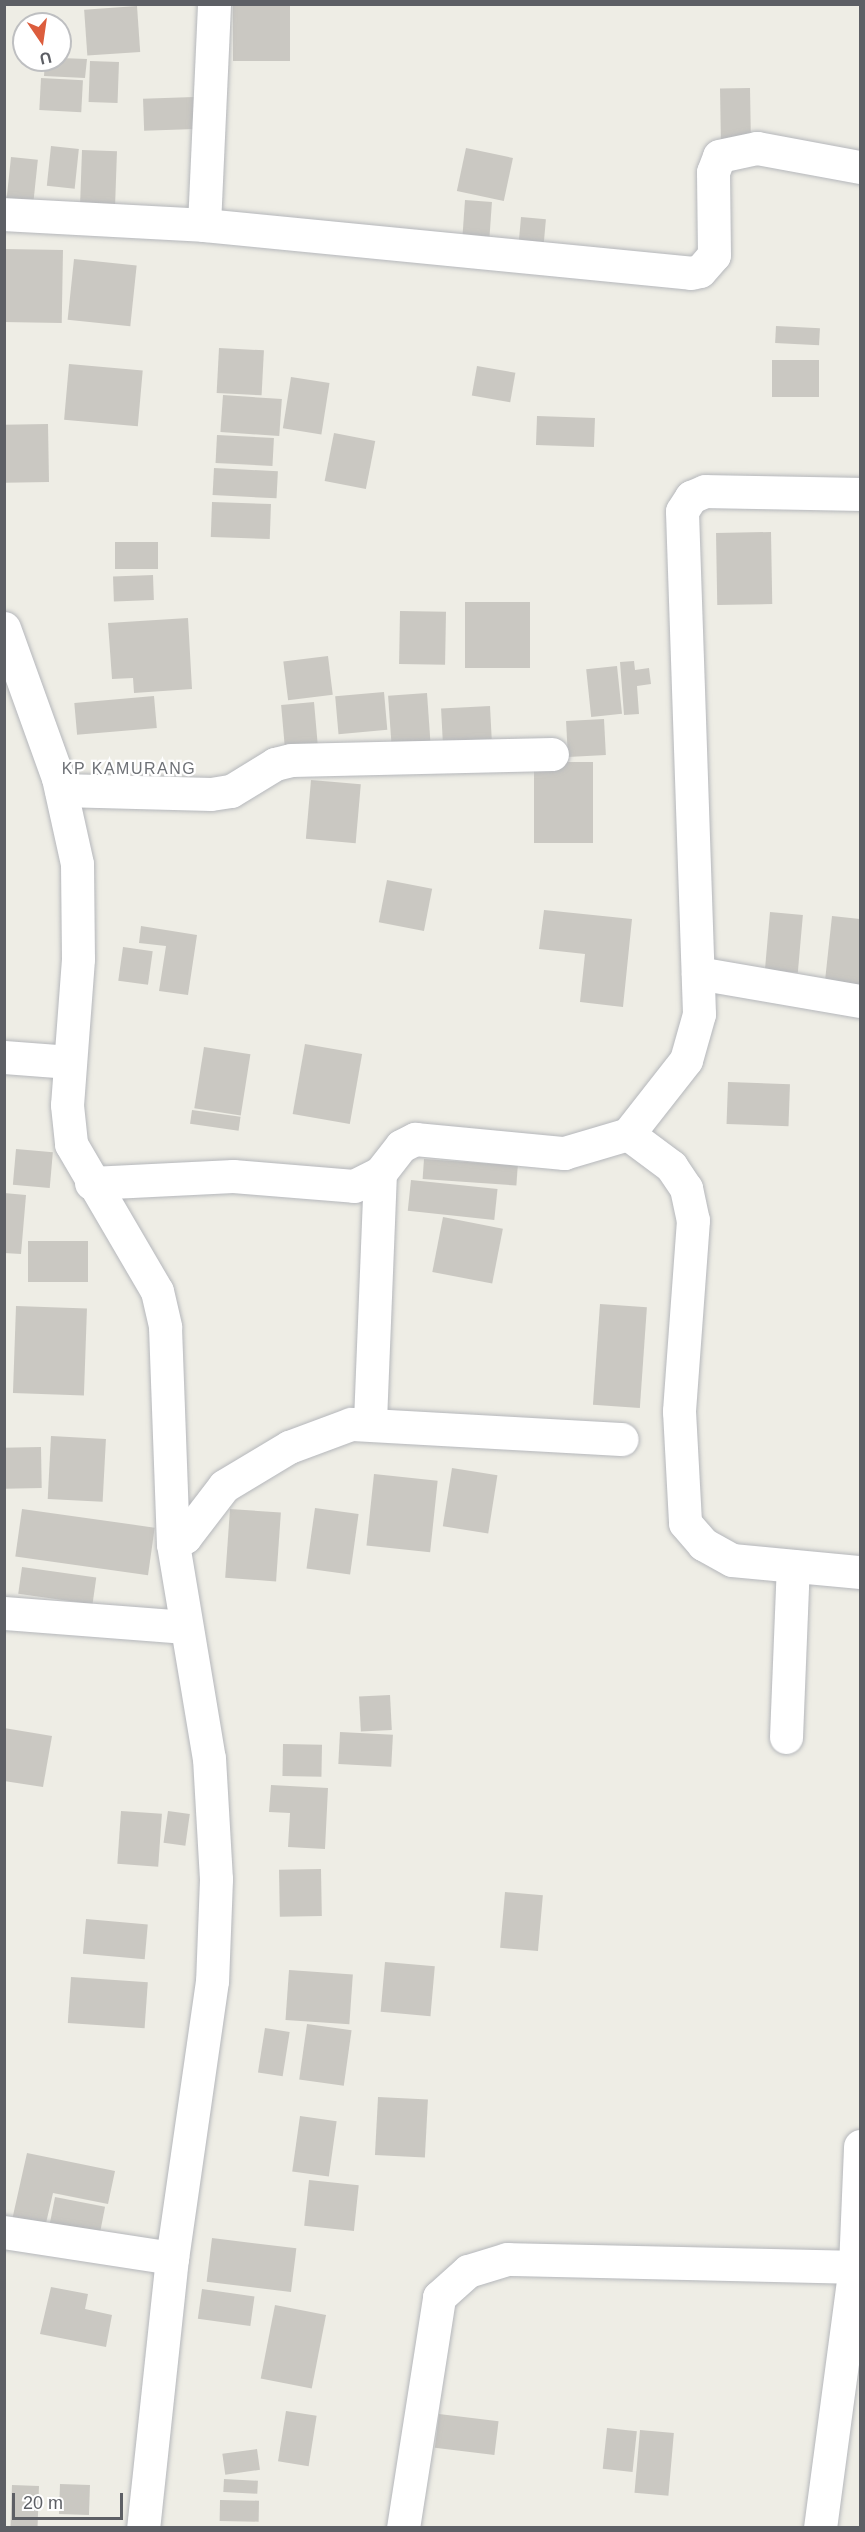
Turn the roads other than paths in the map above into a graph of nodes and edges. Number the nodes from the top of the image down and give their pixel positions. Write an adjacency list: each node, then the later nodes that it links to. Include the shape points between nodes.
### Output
1 (214, 4): 4 (street)
2 (861, 167): 4 (street, via 757,148 718,156 713,172 714,255 700,272 691,273)
3 (4, 214): 4 (street)
4 (204, 225)
5 (861, 494): 9 (street, via 705,491 691,497 682,511)
6 (4, 627): 8 (street)
7 (552, 754): 8 (street, via 291,760 274,764 231,791 211,794)
8 (61, 790): 12 (street, via 77,864 78,959)
9 (698, 972): 10 (street); 13 (street, via 699,1014 686,1060)
10 (861, 1001)
11 (4, 1057): 12 (street)
12 (70, 1062): 15 (street, via 71,1144)
13 (628, 1134): 14 (street, via 564,1153 415,1138 401,1146); 19 (street, via 671,1166 686,1188 693,1220 679,1411 685,1523 703,1545 722,1556)
14 (380, 1173): 15 (street, via 354,1186 233,1176); 16 (street)
15 (91, 1183): 18 (street, via 157,1291 165,1327)
16 (369, 1421): 17 (street); 18 (street, via 323,1431 224,1486 185,1537)
17 (622, 1439)
18 (173, 1545): 22 (street)
19 (794, 1566): 20 (street); 23 (street)
20 (861, 1572)
21 (4, 1613): 22 (street)
22 (186, 1627): 26 (street, via 209,1758 216,1880 212,1981)
23 (786, 1737)
24 (861, 2146): 27 (street)
25 (4, 2232): 26 (street)
26 (172, 2258): 28 (street)
27 (855, 2267): 29 (street, via 507,2259 468,2271 439,2297); 30 (street)
28 (143, 2528)
29 (403, 2528)
30 (820, 2528)

